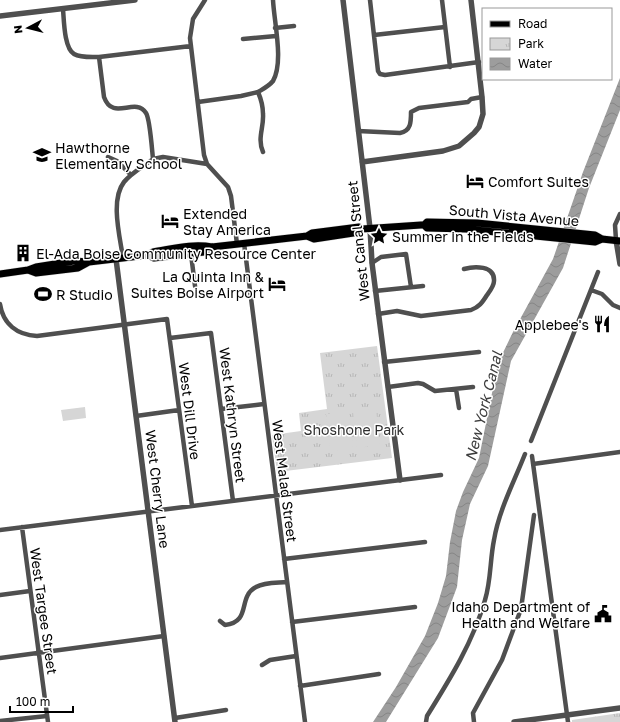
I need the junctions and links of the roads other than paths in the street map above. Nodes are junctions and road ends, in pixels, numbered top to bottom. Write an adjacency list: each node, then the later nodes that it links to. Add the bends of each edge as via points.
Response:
1 (136, 0): 8 (street)
2 (205, 0): 17 (street, via 193,19 190,31)
3 (274, 0): 13 (street)
4 (343, 0): 24 (street, West Canal Street)
5 (370, 0): 14 (street)
6 (442, 0): 12 (street)
7 (471, 0): 19 (street)
8 (112, 1): 9 (street)
9 (63, 9): 10 (street); 18 (street, via 67,44 71,51 78,56)
10 (0, 16)
11 (294, 26): 13 (street)
12 (445, 27): 14 (street); 20 (street)
13 (276, 28): 15 (street)
14 (374, 35): 20 (street, via 380,74)
15 (276, 36): 16 (street); 21 (street, via 279,60 277,71 272,82)
16 (243, 39)
17 (191, 46): 18 (street); 23 (street)
18 (99, 57): 27 (street, via 104,97 109,107 118,109 136,106 147,115)
19 (478, 62): 20 (street); 22 (street)
20 (450, 67)
21 (258, 92): 23 (street); 25 (street, via 263,114 260,141)
22 (482, 97): 24 (street, via 468,102 419,108 411,112 409,128 405,132); 28 (street, via 483,114 479,127 459,146 443,152)
23 (198, 102): 29 (street)
24 (358, 131): 28 (street, West Canal Street)
25 (263, 152)
26 (108, 157): 30 (street, via 117,161)
27 (153, 159): 29 (street, via 163,157); 30 (street, West Cherry Lane)
28 (362, 162): 32 (street, West Canal Street)
29 (207, 164): 34 (street, West Malad Street, via 228,187)
30 (131, 175): 38 (street, West Cherry Lane, via 121,187 117,201)
31 (620, 214): 33 (street, via 615,225)
32 (370, 228): 33 (main road, South Vista Avenue, via 424,225 427,228 558,234 594,242 602,239); 34 (main road, South Vista Avenue, via 314,239 307,236); 39 (street, West Canal Street)
33 (618, 241): 40 (street)
34 (240, 244): 35 (main road, South Vista Avenue); 59 (street, West Malad Street)
35 (212, 247): 36 (main road, South Vista Avenue, via 204,252); 37 (main road, South Vista Avenue, via 191,246)
36 (191, 254): 37 (main road, South Vista Avenue, via 154,258); 44 (street)
37 (148, 255): 38 (main road, South Vista Avenue)
38 (119, 258): 43 (main road, South Vista Avenue, via 88,262 78,268); 52 (street, West Cherry Lane)
39 (372, 263): 46 (street, via 381,257 406,254); 48 (street, West Canal Street)
40 (620, 264)
41 (464, 269): 51 (street, via 473,266 485,268 494,276 493,286 477,308 421,316 397,311)
42 (598, 272): 47 (street)
43 (0, 274)
44 (195, 286)
45 (423, 286): 46 (street)
46 (411, 287): 48 (street)
47 (591, 290): 50 (street, via 602,294); 64 (street)
48 (375, 291): 51 (street, West Canal Street)
49 (0, 304): 52 (street, via 6,321 14,330 29,336)
50 (620, 308)
51 (378, 314): 55 (street, West Canal Street)
52 (124, 325): 53 (street, West Dill Drive, via 167,319); 63 (street, West Cherry Lane)
53 (170, 338): 61 (street, West Kathryn Street, via 212,333); 62 (street, West Dill Drive)
54 (479, 352): 55 (street)
55 (384, 362): 56 (street, West Canal Street)
56 (388, 387): 58 (street, via 418,383 435,391); 70 (street, West Canal Street)
57 (473, 387): 58 (street)
58 (456, 389): 60 (street)
59 (264, 404): 61 (street); 71 (street, West Malad Street)
60 (459, 408)
61 (221, 409): 72 (street, West Kathryn Street)
62 (179, 410): 63 (street); 73 (street, West Dill Drive)
63 (136, 416): 74 (street, West Cherry Lane)
64 (531, 441)
65 (620, 452): 68 (street)
66 (525, 454): 101 (street, via 500,516 494,539 486,599 462,659 427,716)
67 (532, 456): 68 (street)
68 (533, 464): 95 (street)
69 (441, 475): 70 (street)
70 (400, 480): 71 (street)
71 (275, 496): 72 (street); 79 (street, West Malad Street)
72 (233, 501): 73 (street)
73 (192, 506): 74 (street)
74 (148, 511): 76 (street); 86 (street, West Cherry Lane)
75 (534, 515): 102 (street, via 521,609 502,660 473,713)
76 (22, 527): 77 (street); 81 (street, West Targee Street)
77 (0, 530)
78 (425, 542): 79 (street)
79 (284, 559): 80 (street, West Malad Street)
80 (287, 582): 84 (street, via 256,587 248,595 240,619 232,624); 85 (street, West Malad Street)
81 (30, 591): 82 (street); 87 (street, West Targee Street)
82 (0, 595)
83 (415, 607): 85 (street)
84 (220, 621)
85 (292, 622): 88 (street, West Malad Street)
86 (164, 636): 87 (street); 97 (street, West Cherry Lane)
87 (39, 654): 89 (street); 96 (street, West Targee Street)
88 (296, 656): 90 (street, via 270,660); 92 (street, West Malad Street)
89 (0, 658)
90 (262, 665)
91 (379, 674): 92 (street)
92 (300, 686): 100 (street, West Malad Street)
93 (620, 708): 95 (street)
94 (226, 710): 97 (street)
95 (567, 715): 103 (street); 104 (street)
96 (47, 716): 98 (street); 99 (street, West Targee Street)
97 (175, 720)
98 (0, 721)
99 (48, 722)
100 (305, 722)
101 (426, 722)
102 (474, 722)
103 (514, 722)
104 (568, 722)

